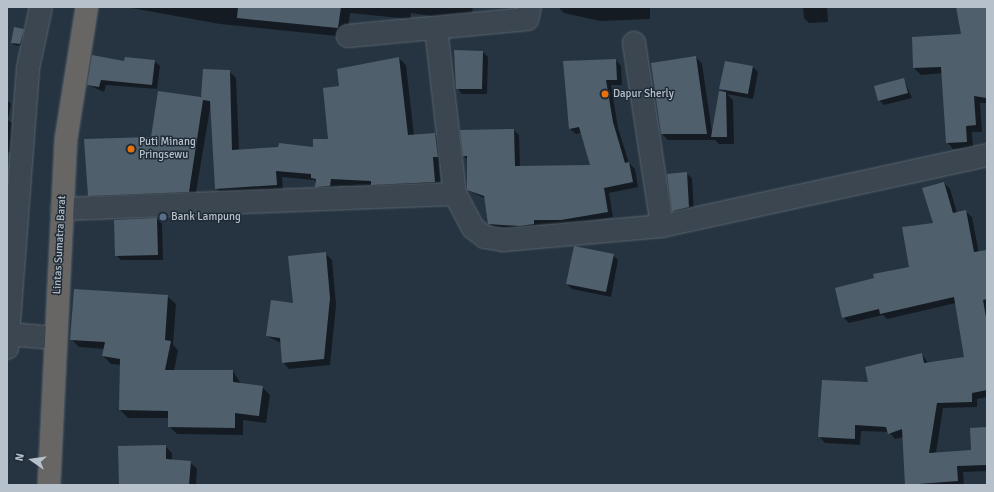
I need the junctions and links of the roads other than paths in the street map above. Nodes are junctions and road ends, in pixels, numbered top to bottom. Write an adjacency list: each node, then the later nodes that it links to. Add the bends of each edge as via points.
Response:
1 (41, 7): 12 (street, via 28,68)
2 (87, 7): 9 (highway, Lintas Sumatra Barat, via 66,139)
3 (530, 7): 4 (street, via 527,19)
4 (436, 28): 5 (street); 8 (street)
5 (348, 36)
6 (634, 43): 10 (street)
7 (987, 155): 10 (street)
8 (455, 194): 9 (street); 10 (street, via 473,228 485,237 503,240)
9 (62, 209): 11 (highway, Lintas Sumatra Barat)
10 (662, 226)
11 (55, 338): 12 (street); 13 (highway, Lintas Sumatra Barat)
12 (7, 339)
13 (49, 485)

